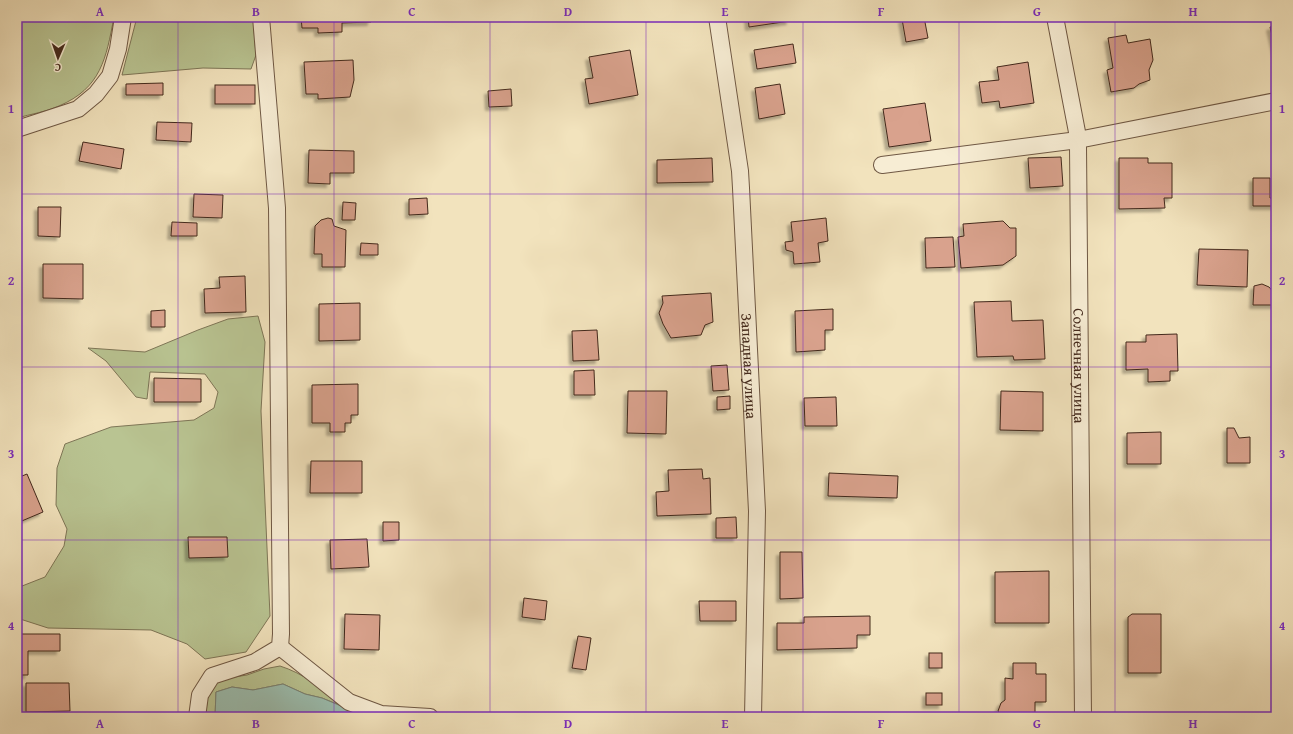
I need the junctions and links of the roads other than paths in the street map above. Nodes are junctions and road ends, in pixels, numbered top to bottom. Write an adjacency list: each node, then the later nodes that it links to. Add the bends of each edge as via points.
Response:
1 (123, 17): 6 (street, via 118,49 110,76 96,94 78,109)
2 (261, 17): 9 (street, via 278,208 282,583)
3 (717, 17): 12 (street, Западная улица, via 741,188 757,511)
4 (1055, 17): 7 (street, Солнечная улица)
5 (1276, 100): 7 (street)
6 (17, 128)
7 (1078, 140): 8 (street); 13 (street, Солнечная улица)
8 (882, 165)
9 (280, 647): 10 (street, via 255,662 212,676 200,695); 11 (street, via 349,702 381,714)
10 (197, 717)
11 (430, 717)
12 (753, 717)
13 (1084, 717)

